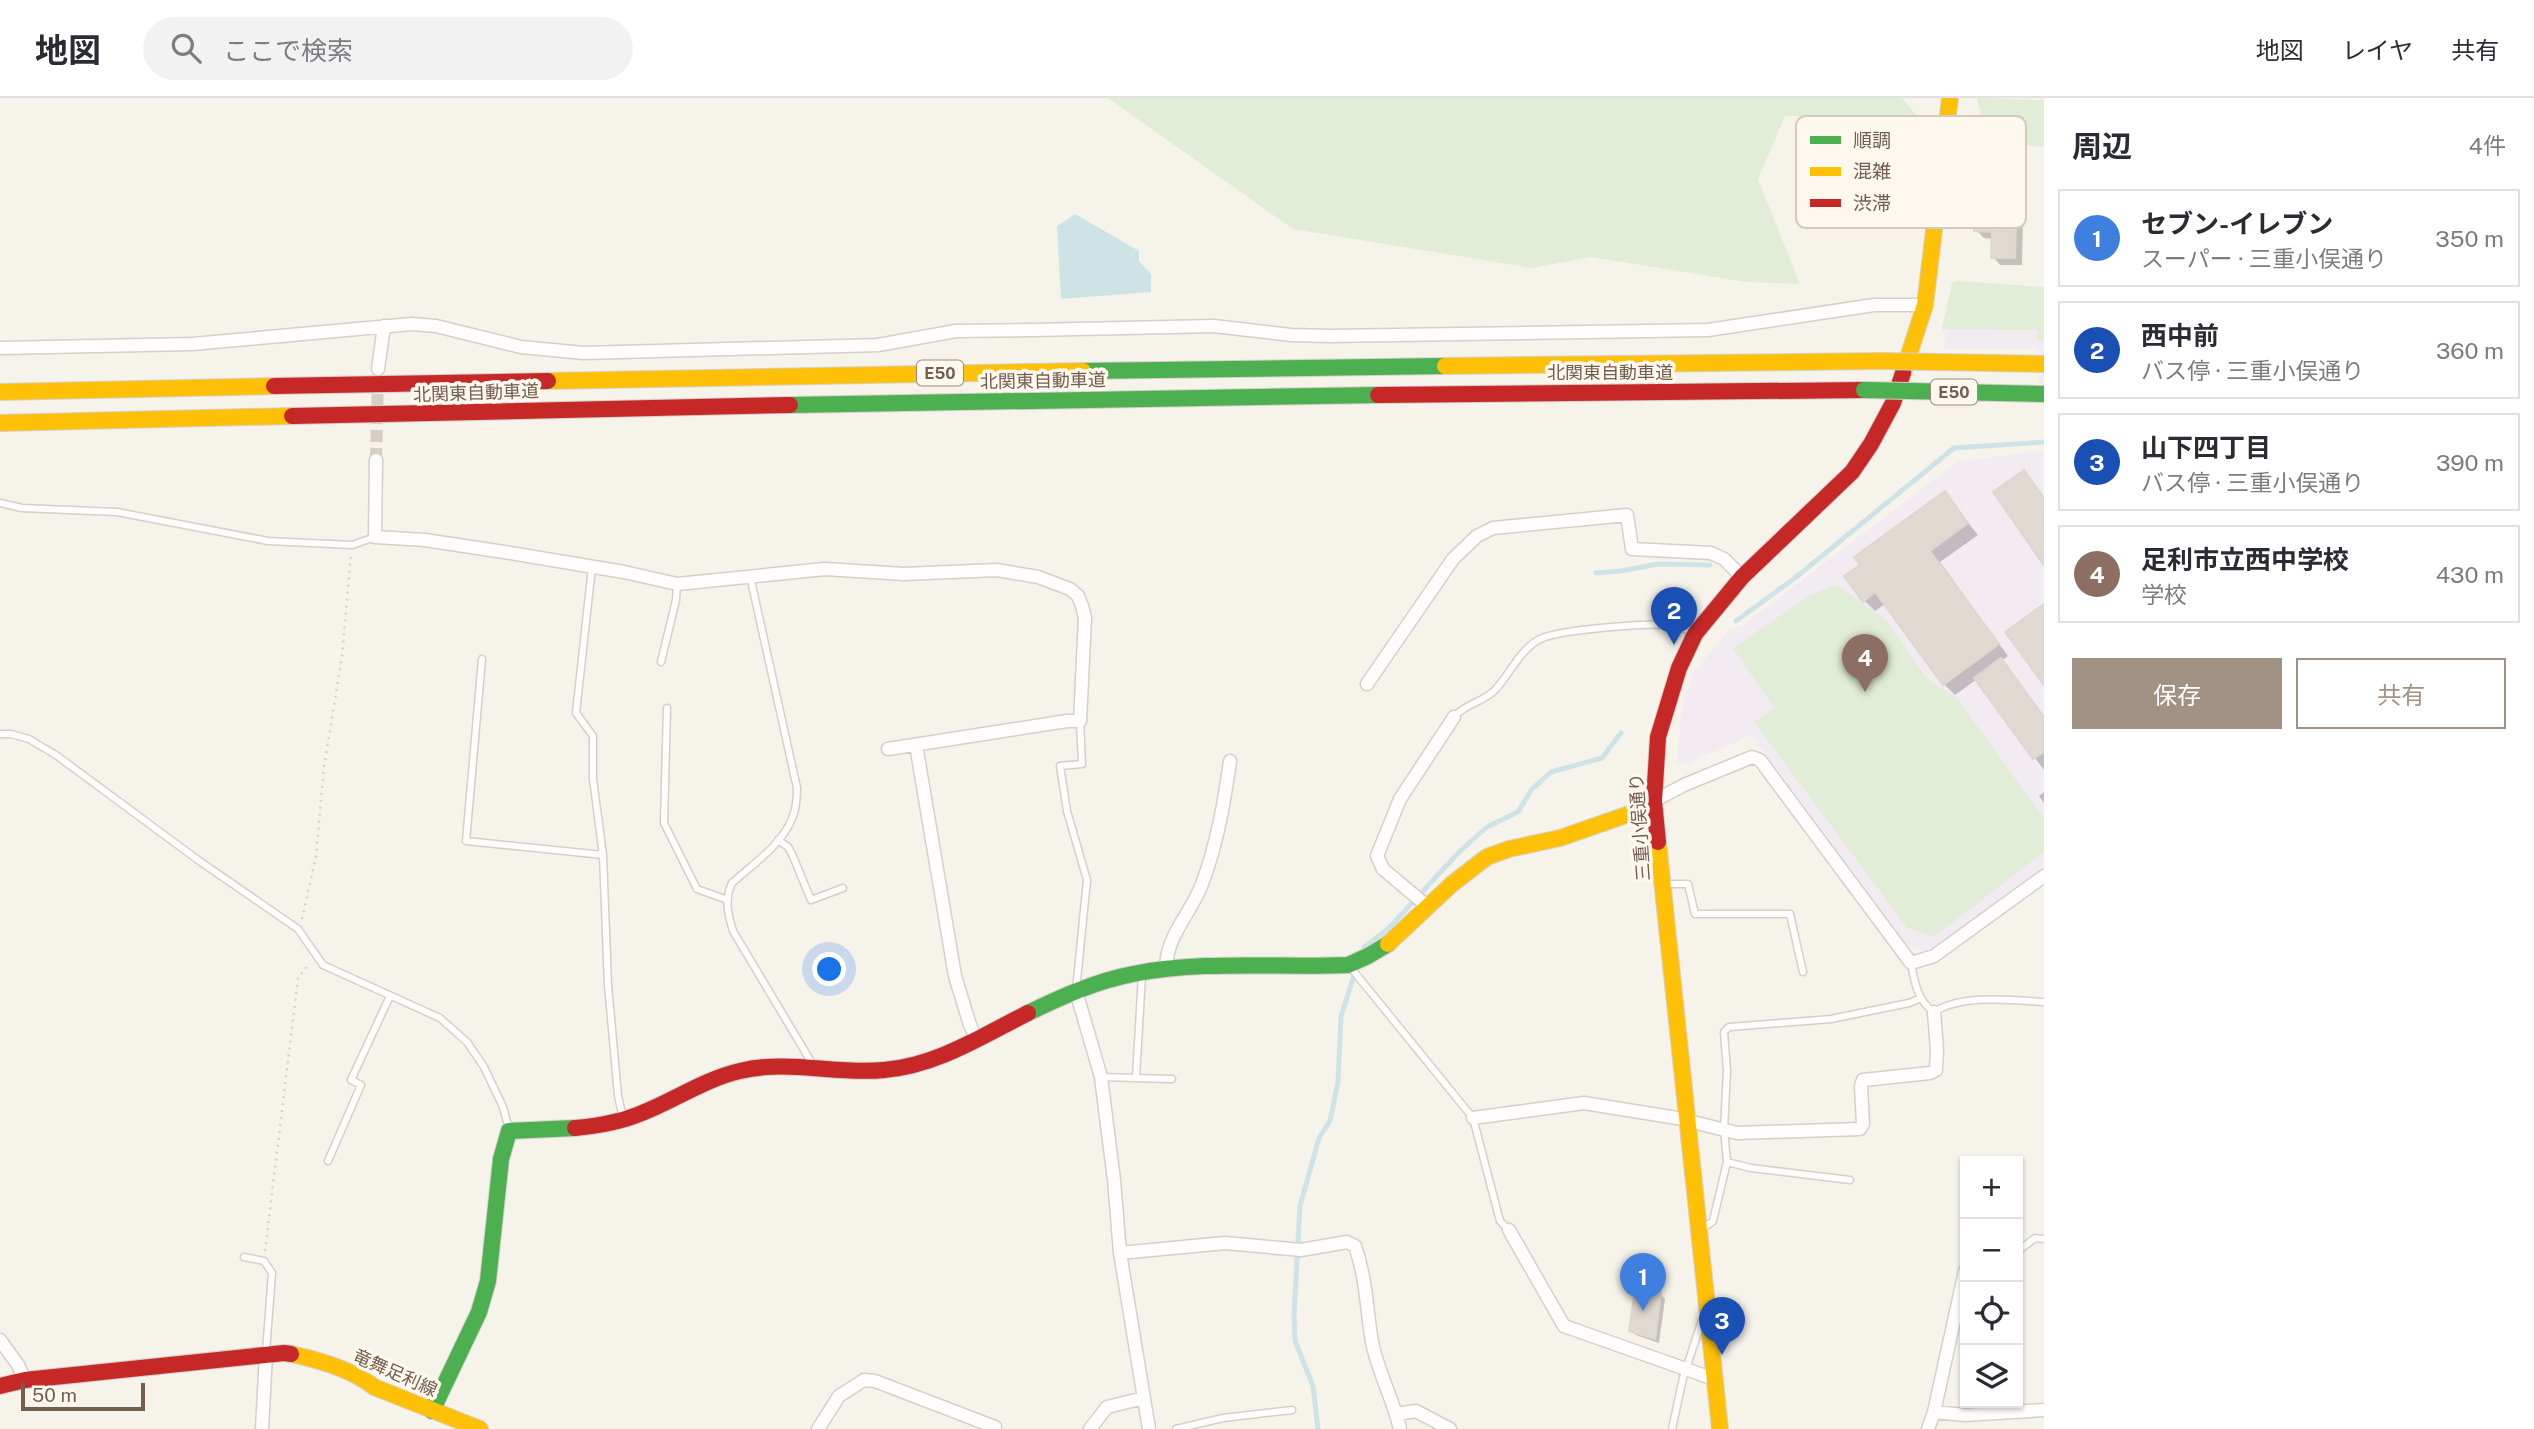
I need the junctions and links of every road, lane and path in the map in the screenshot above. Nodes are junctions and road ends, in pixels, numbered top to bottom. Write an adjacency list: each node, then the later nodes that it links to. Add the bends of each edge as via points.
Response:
1 (1950, 98): 2 (main road, 三重小俣通り)
2 (1948, 116)
3 (1934, 228): 4 (main road, 三重小俣通り)
4 (1925, 305): 5 (street, via 1874,305 1709,330 1330,336 1214,326 956,331 878,345 584,353 521,347 436,326); 18 (main road, 三重小俣通り, via 1893,403 1871,444 1827,499)
5 (384, 326): 6 (street, via 192,344); 8 (street)
6 (0, 348)
7 (2044, 364): 9 (main road, 北関東自動車道 / E50, bridge, via 1880,361 989,372)
8 (378, 369)
9 (0, 392)
10 (2044, 394): 11 (main road, 北関東自動車道 / E50, bridge, via 1864,390 988,401)
11 (0, 423)
12 (376, 460): 14 (street)
13 (0, 503): 15 (lane, via 117,512 268,541)
14 (375, 537): 15 (lane); 16 (street, via 425,540)
15 (352, 544): 39 (path, via 316,856)
16 (592, 567): 19 (street); 33 (lane, via 576,713 593,736 593,779)
17 (750, 576): 19 (street); 26 (street, via 825,569 904,573 997,570 1055,582 1078,596 1085,618); 32 (lane, via 797,788 791,823)
18 (1742, 577): 20 (main road, 三重小俣通り); 23 (street, via 1711,553 1632,549 1627,515 1493,528 1477,536 1454,559)
19 (677, 584): 22 (lane)
20 (1695, 634): 25 (lane, via 1674,625 1548,636 1536,641 1495,690 1463,706); 31 (main road, 三重小俣通り, via 1679,668 1658,737)
21 (482, 659): 33 (lane, via 466,841)
22 (661, 662)
23 (1367, 684)
24 (667, 708): 37 (lane, via 664,823 697,889)
25 (1454, 717): 38 (street, via 1404,791 1377,856 1383,869)
26 (1080, 721): 28 (street); 46 (lane, via 1082,764 1060,766 1067,811 1087,880)
27 (0, 734): 39 (lane, via 29,739 56,755)
28 (916, 745): 29 (street); 51 (street, via 953,964)
29 (888, 748)
30 (1230, 761): 43 (street, via 1210,863 1177,928)
31 (1654, 801): 35 (main road, 三重小俣通り); 38 (main road, via 1629,816 1489,856); 41 (street, via 1752,758 1760,760)
32 (778, 840): 36 (lane, via 792,854 811,900); 37 (lane, via 732,883)
33 (603, 855): 57 (lane, via 609,999)
34 (2044, 876): 41 (street, via 1934,956)
35 (1663, 884): 45 (lane, via 1688,884 1695,914 1790,914); 58 (main road, 三重小俣通り)
36 (844, 888)
37 (727, 900): 52 (lane, via 733,932)
38 (1427, 906): 42 (main road, via 1377,953)
39 (298, 929): 40 (lane)
40 (315, 957): 47 (lane, via 338,974); 70 (path, via 298,978)
41 (1911, 963): 48 (lane)
42 (1348, 965): 43 (main road); 56 (lane)
43 (1166, 969): 44 (main road)
44 (1142, 972): 46 (main road); 54 (lane)
45 (1803, 972)
46 (1076, 991): 51 (main road); 53 (street)
47 (390, 996): 60 (lane, via 440,1018 467,1042 495,1087); 61 (lane, via 351,1080 361,1085)
48 (1921, 998): 50 (lane); 59 (lane, via 1831,1019 1729,1027 1724,1032)
49 (2044, 1002): 50 (lane, via 1990,999 1944,1006)
50 (1934, 1012): 59 (street, via 1936,1070 1863,1080 1860,1129 1737,1133)
51 (977, 1040): 52 (main road, via 917,1064 885,1071)
52 (812, 1069): 57 (main road, via 742,1070)
53 (1101, 1077): 54 (lane); 68 (street)
54 (1136, 1078): 55 (lane)
55 (1172, 1079)
56 (1473, 1118): 58 (street, via 1584,1103); 64 (lane, via 1500,1221)
57 (624, 1120): 60 (main road)
58 (1689, 1122): 59 (street); 65 (main road, 三重小俣通り)
59 (1724, 1129): 62 (lane)
60 (509, 1131): 82 (main road, via 500,1159 488,1281 479,1312)
61 (328, 1161)
62 (1727, 1162): 63 (lane); 65 (lane, via 1713,1221)
63 (1850, 1180)
64 (1509, 1230): 75 (street, via 1564,1326)
65 (1699, 1231): 72 (main road, 三重小俣通り)
66 (2044, 1239): 67 (lane, via 2035,1238)
67 (2023, 1247)
68 (1120, 1253): 79 (street); 84 (street, via 1225,1243 1301,1251 1347,1242 1355,1246 1364,1273 1378,1365)
69 (244, 1257): 70 (lane)
70 (264, 1261): 74 (lane, via 272,1273)
71 (1963, 1282): 83 (street)
72 (1706, 1308): 75 (lane); 76 (main road, 三重小俣通り)
73 (0, 1340): 77 (street)
74 (266, 1354): 77 (main road, 竜舞足利線); 82 (main road, 竜舞足利線, via 294,1354 362,1377 374,1387); 86 (street)
75 (1686, 1370): 76 (street); 94 (lane)
76 (1714, 1378): 95 (main road, 三重小俣通り)
77 (24, 1380): 78 (main road, 竜舞足利線)
78 (0, 1386)
79 (1144, 1398): 89 (street, via 1107,1407); 90 (street)
80 (1292, 1410): 91 (lane)
81 (2044, 1410): 83 (street, via 1965,1415)
82 (432, 1411): 87 (main road, 竜舞足利線)
83 (1934, 1412): 96 (street)
84 (1396, 1414): 92 (street); 93 (street, via 1416,1411)
85 (995, 1427): 88 (street, via 864,1380 839,1396)
86 (262, 1429)
87 (480, 1429)
88 (818, 1429)
89 (1090, 1429)
90 (1149, 1429)
91 (1176, 1429)
92 (1400, 1429)
93 (1450, 1429)
94 (1672, 1429)
95 (1720, 1429)
96 (1927, 1429)

